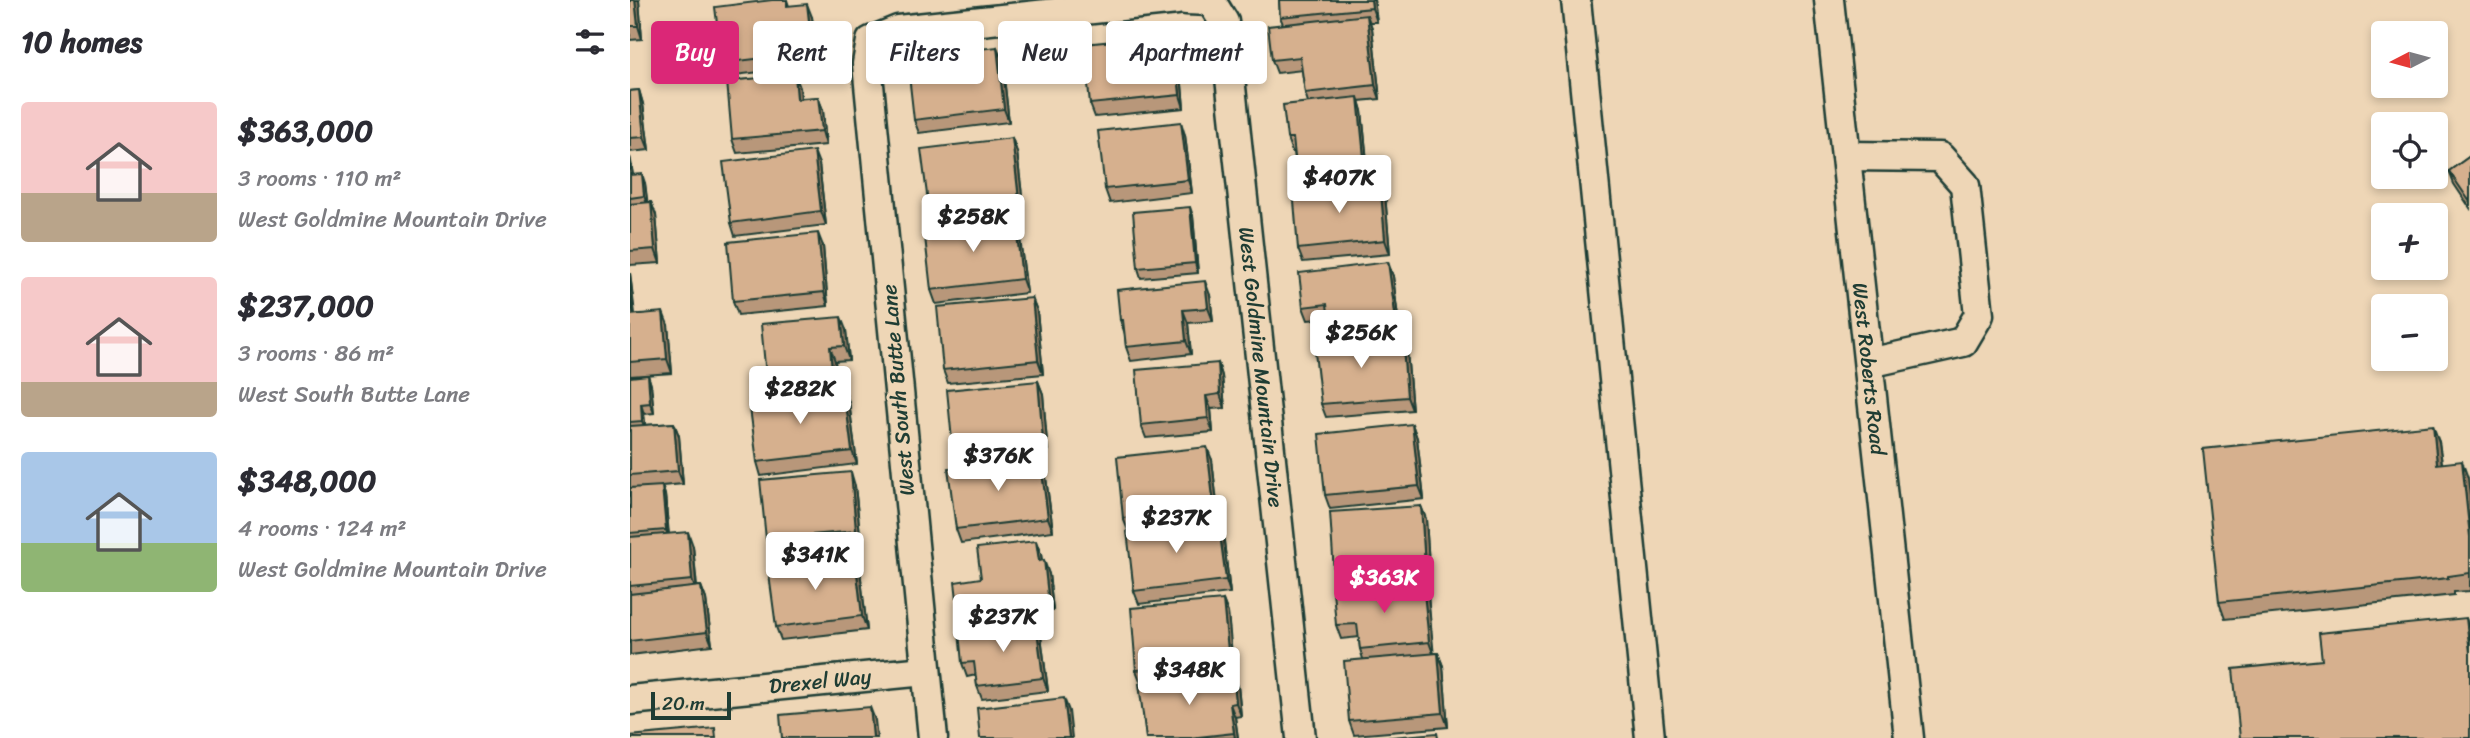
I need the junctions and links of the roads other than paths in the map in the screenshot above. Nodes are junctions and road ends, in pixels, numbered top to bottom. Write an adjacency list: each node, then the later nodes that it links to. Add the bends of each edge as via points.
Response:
1 (1177, 0): 5 (street)
2 (1576, 0): 12 (street)
3 (1829, 0): 6 (street, West Roberts Road)
4 (1199, 1): 11 (street, West Goldmine Mountain Drive, via 1224,22)
5 (1039, 8): 8 (street, West South Butte Lane, via 898,30 871,41 867,64)
6 (1846, 156): 7 (street, West Roberts Road); 7 (street, via 1940,157 1965,185 1979,315 1963,342)
7 (1869, 363): 13 (street, West Roberts Road)
8 (925, 671): 9 (street, Drexel Way); 10 (street, West South Butte Lane)
9 (630, 700)
10 (933, 738)
11 (1301, 738)
12 (1650, 738)
13 (1909, 738)

